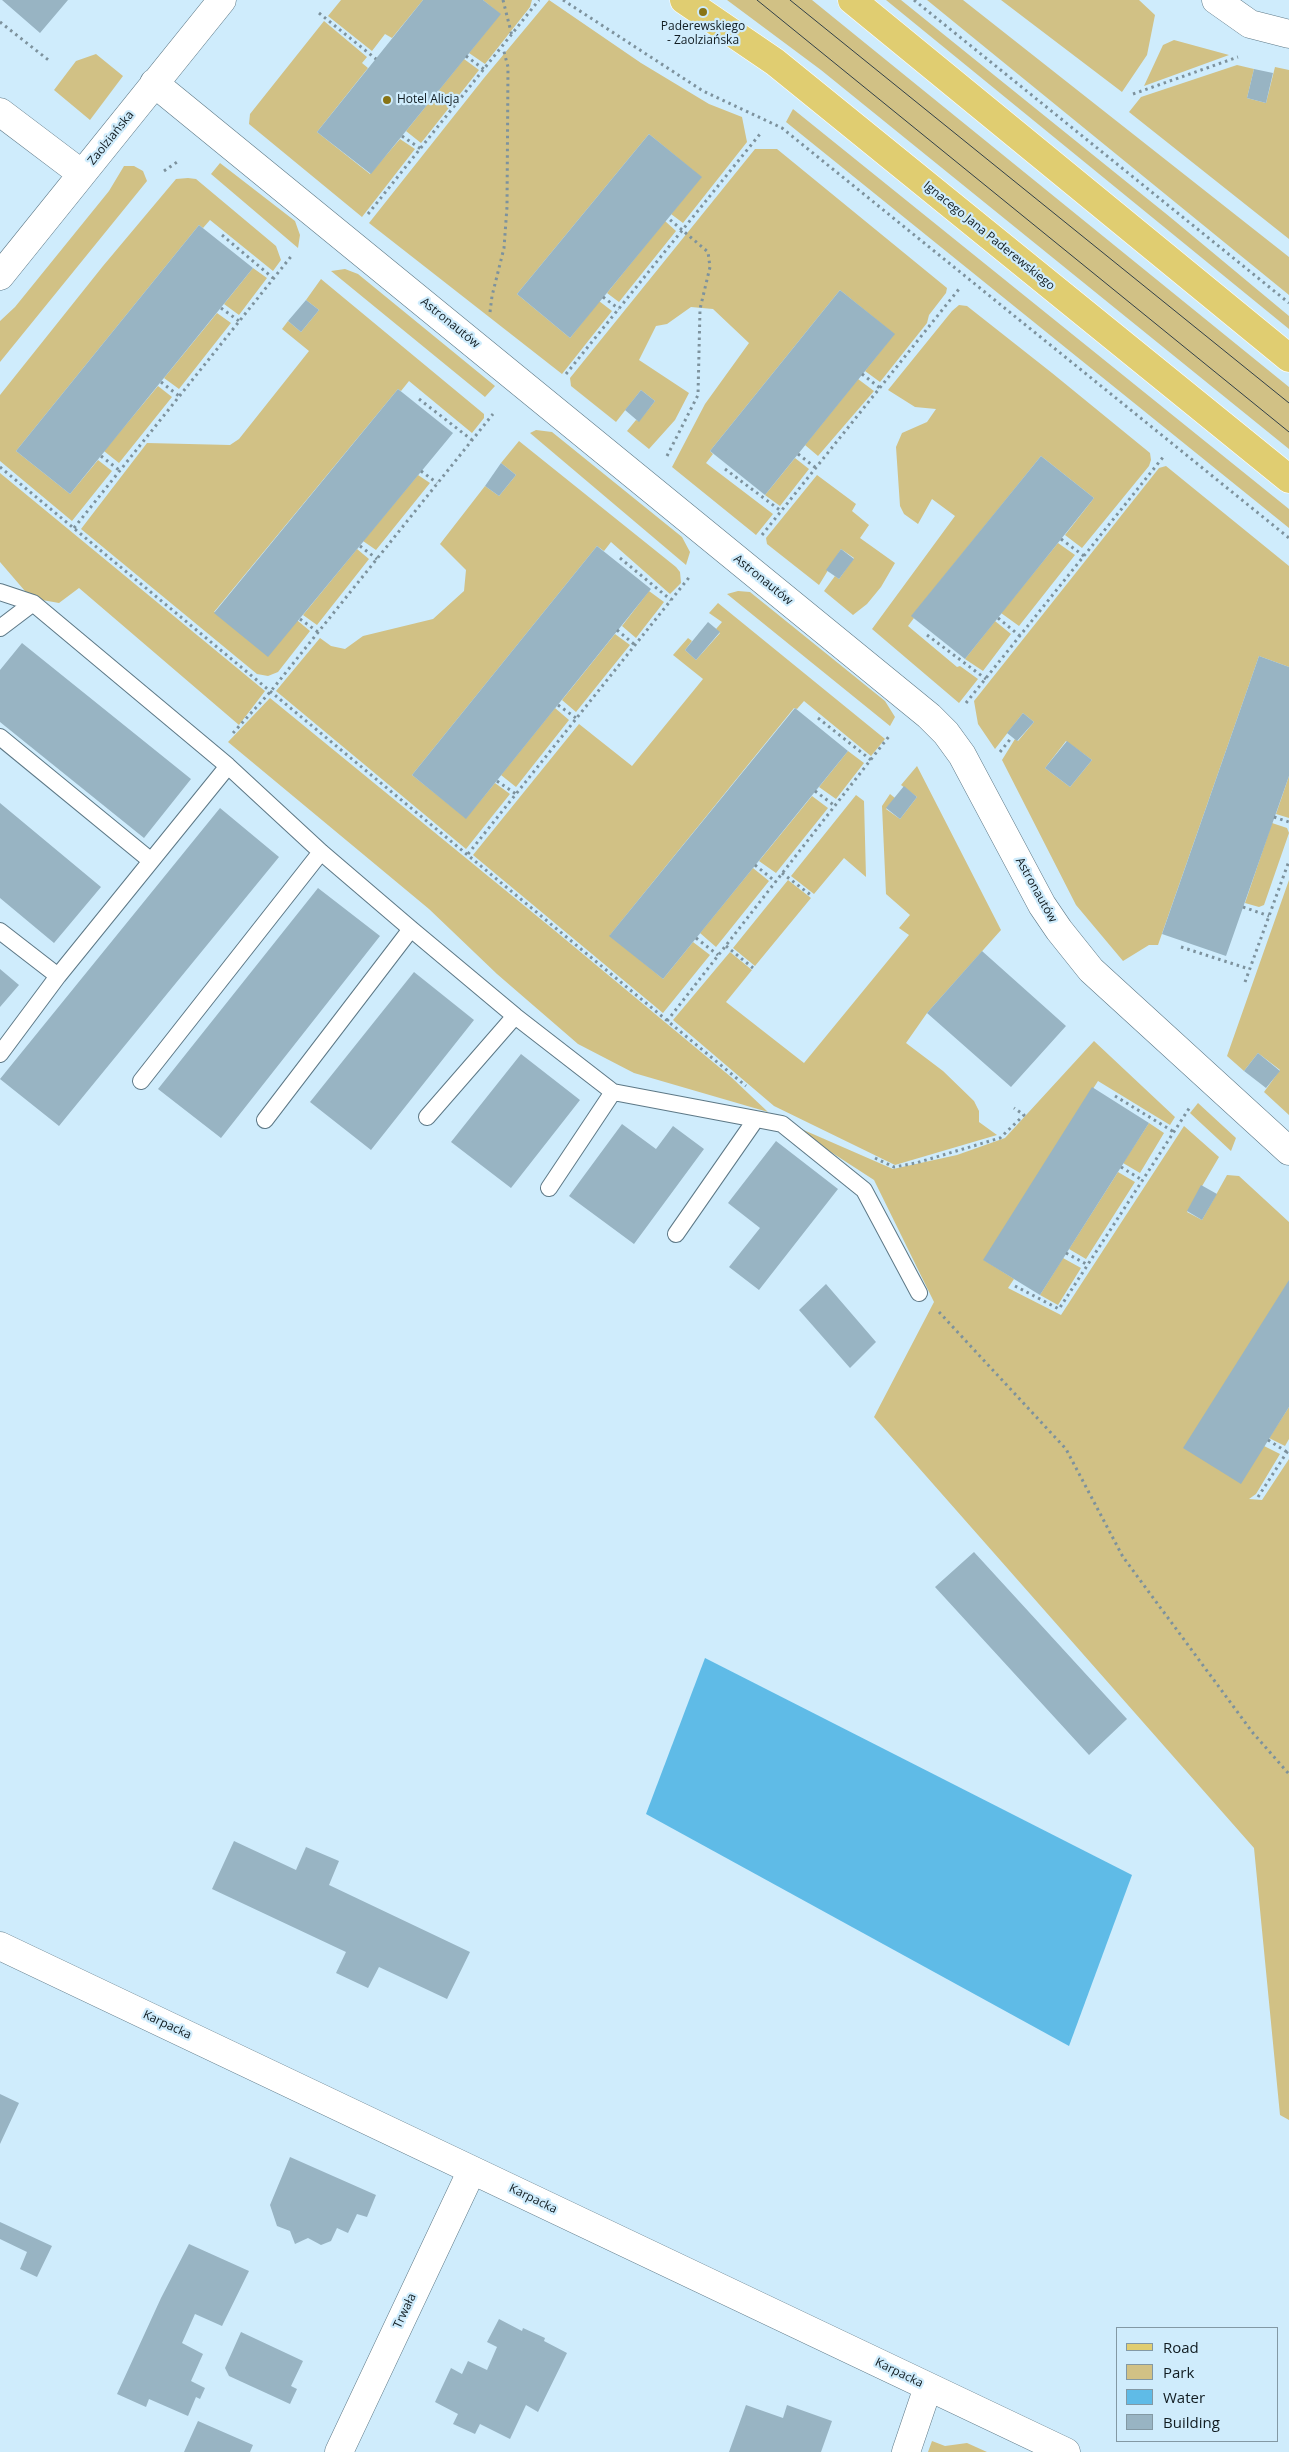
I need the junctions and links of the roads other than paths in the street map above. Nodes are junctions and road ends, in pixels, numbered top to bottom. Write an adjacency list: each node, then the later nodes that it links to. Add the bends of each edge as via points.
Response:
1 (222, 0): 6 (street, Zaolziańska)
2 (684, 0): 11 (main road, Ignacego Jana Paderewskiego, via 775,62)
3 (852, 0): 10 (main road)
4 (1216, 0): 5 (street, via 1250,24)
5 (1289, 34)
6 (154, 83): 8 (street, Zaolziańska); 29 (street, Astronautów, via 929,716 962,755 1042,905 1091,970)
7 (0, 112): 8 (street)
8 (82, 174): 9 (street, Zaolziańska)
9 (0, 276)
10 (1289, 358)
11 (1289, 479)
12 (0, 592): 13 (lane)
13 (33, 603): 14 (lane); 16 (lane)
14 (0, 628)
15 (0, 737): 18 (lane)
16 (228, 766): 17 (lane); 18 (lane)
17 (321, 852): 19 (lane); 24 (lane)
18 (150, 860): 21 (lane)
19 (410, 929): 22 (lane); 28 (lane)
20 (0, 931): 21 (lane)
21 (58, 976): 23 (lane)
22 (515, 1016): 25 (lane); 26 (lane)
23 (0, 1054)
24 (141, 1081)
25 (613, 1092): 27 (lane); 30 (lane)
26 (427, 1117)
27 (756, 1119): 31 (lane); 32 (lane, via 782,1124 864,1190)
28 (266, 1120)
29 (1289, 1150)
30 (549, 1188)
31 (676, 1234)
32 (919, 1293)
33 (0, 1946): 34 (street, Karpacka)
34 (472, 2170): 35 (street, Karpacka); 36 (street, Trwała)
35 (928, 2387): 37 (street); 38 (street, Karpacka)
36 (339, 2452)
37 (906, 2452)
38 (1066, 2452)

